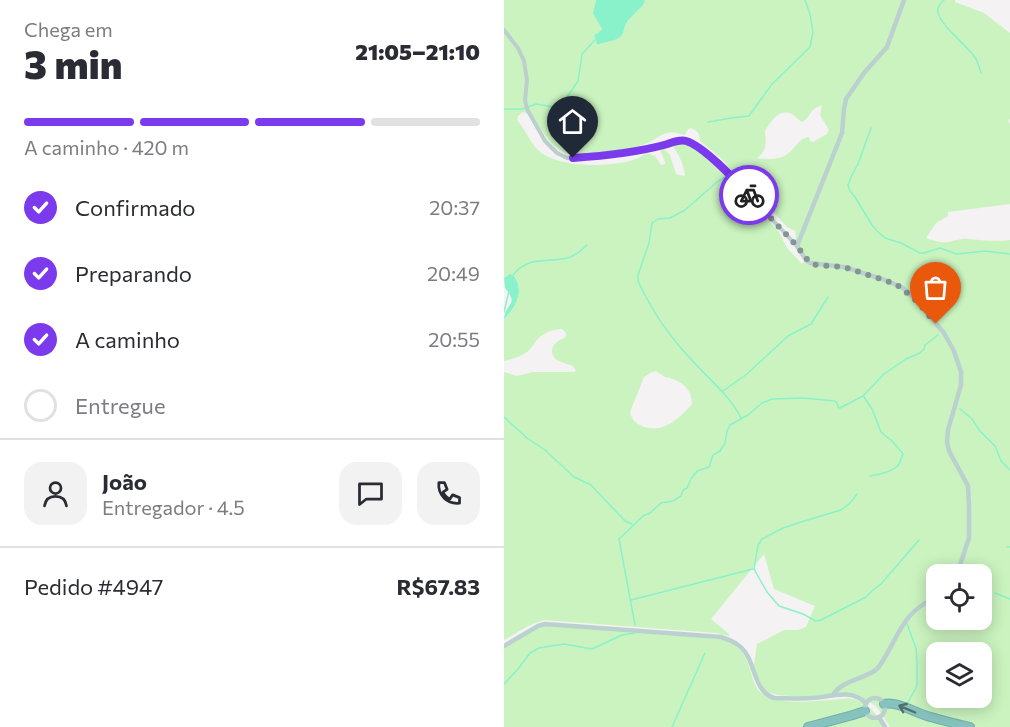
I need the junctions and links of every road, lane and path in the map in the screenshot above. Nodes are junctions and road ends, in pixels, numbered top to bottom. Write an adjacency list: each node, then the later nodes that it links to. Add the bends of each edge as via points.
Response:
1 (905, 1): 3 (street, via 887,47 846,99 842,133)
2 (504, 30): 3 (street, via 524,61 527,109 545,141 557,153 567,158 597,157 688,141 731,176)
3 (797, 246): 4 (street, via 810,263 844,267 903,288 949,341 962,377 947,442 969,492 969,538)
4 (960, 564)
5 (926, 603): 7 (street, via 904,622 878,668 836,689)
6 (504, 646): 7 (street, via 545,624 721,637 746,652 758,683 770,697)
7 (833, 695): 9 (street, via 860,697)
8 (884, 704): 9 (street, via 880,699 870,698); 10 (street); 13 (highway, one-way to 8, via 896,704)
9 (865, 707): 10 (street, via 871,717); 11 (highway, via 838,720)
10 (879, 717): 12 (street)
11 (808, 727)
12 (885, 727)
13 (970, 727)

